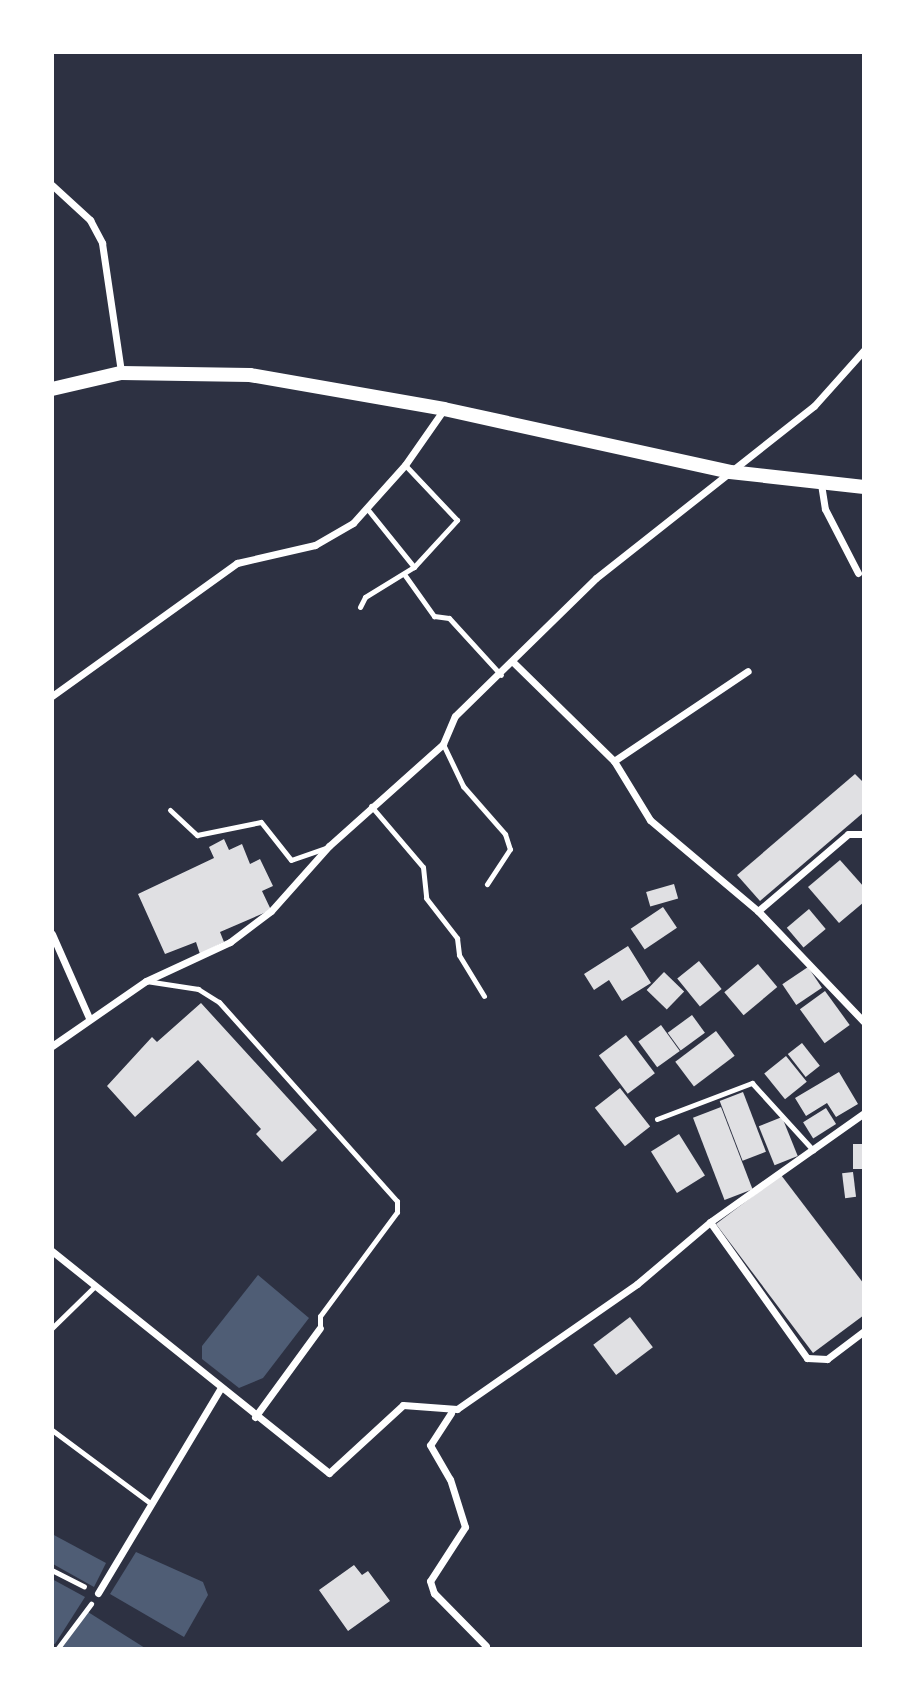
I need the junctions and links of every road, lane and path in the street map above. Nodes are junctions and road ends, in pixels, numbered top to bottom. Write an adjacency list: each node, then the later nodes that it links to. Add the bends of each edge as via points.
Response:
1 (52, 185): 3 (street, via 90,220 102,243)
2 (863, 350): 7 (street, via 814,406)
3 (121, 373): 4 (main road); 5 (main road, via 250,375)
4 (52, 389)
5 (444, 409): 6 (street); 7 (main road)
6 (405, 466): 10 (street); 11 (lane, via 457,520)
7 (730, 472): 8 (main road); 15 (street, via 596,578)
8 (821, 484): 9 (main road); 12 (street, via 825,509)
9 (863, 487)
10 (369, 511): 11 (lane); 18 (street, via 315,545 237,563)
11 (414, 567): 13 (lane)
12 (858, 573)
13 (404, 574): 14 (lane, via 365,597); 17 (lane, via 434,616 449,618)
14 (360, 607)
15 (513, 663): 17 (street); 20 (street)
16 (748, 671): 20 (street)
17 (501, 675): 19 (street, via 455,716)
18 (52, 696)
19 (443, 744): 21 (street); 25 (lane, via 463,786 508,841 504,863)
20 (614, 761): 26 (street, via 649,820)
21 (371, 807): 24 (street); 29 (lane, via 424,867 426,898 457,938 459,955)
22 (170, 810): 24 (lane, via 197,835 261,822 291,860)
23 (863, 834): 26 (street, via 848,834)
24 (328, 846): 28 (street, via 271,911 229,942)
25 (487, 884)
26 (758, 911): 31 (street)
27 (52, 934): 30 (street)
28 (146, 981): 30 (street); 40 (lane, via 198,989 219,1002 397,1201 397,1212 320,1316)
29 (484, 996)
30 (89, 1018): 32 (street)
31 (863, 1022)
32 (52, 1046)
33 (863, 1113): 35 (street)
34 (657, 1119): 35 (lane, via 752,1083)
35 (813, 1150): 36 (street)
36 (710, 1222): 41 (street, via 807,1358 827,1359); 43 (street, via 637,1284)
37 (52, 1251): 38 (street)
38 (94, 1287): 39 (lane); 42 (street)
39 (52, 1328)
40 (320, 1328): 44 (street)
41 (863, 1331)
42 (220, 1390): 44 (street); 46 (street)
43 (451, 1413): 44 (street, via 403,1405 329,1473); 49 (street, via 430,1445 450,1479 465,1527 430,1581 434,1593)
44 (255, 1417)
45 (52, 1430): 46 (lane)
46 (149, 1502): 48 (street)
47 (52, 1570): 48 (path)
48 (98, 1593): 50 (path)
49 (486, 1646)
50 (58, 1648)

